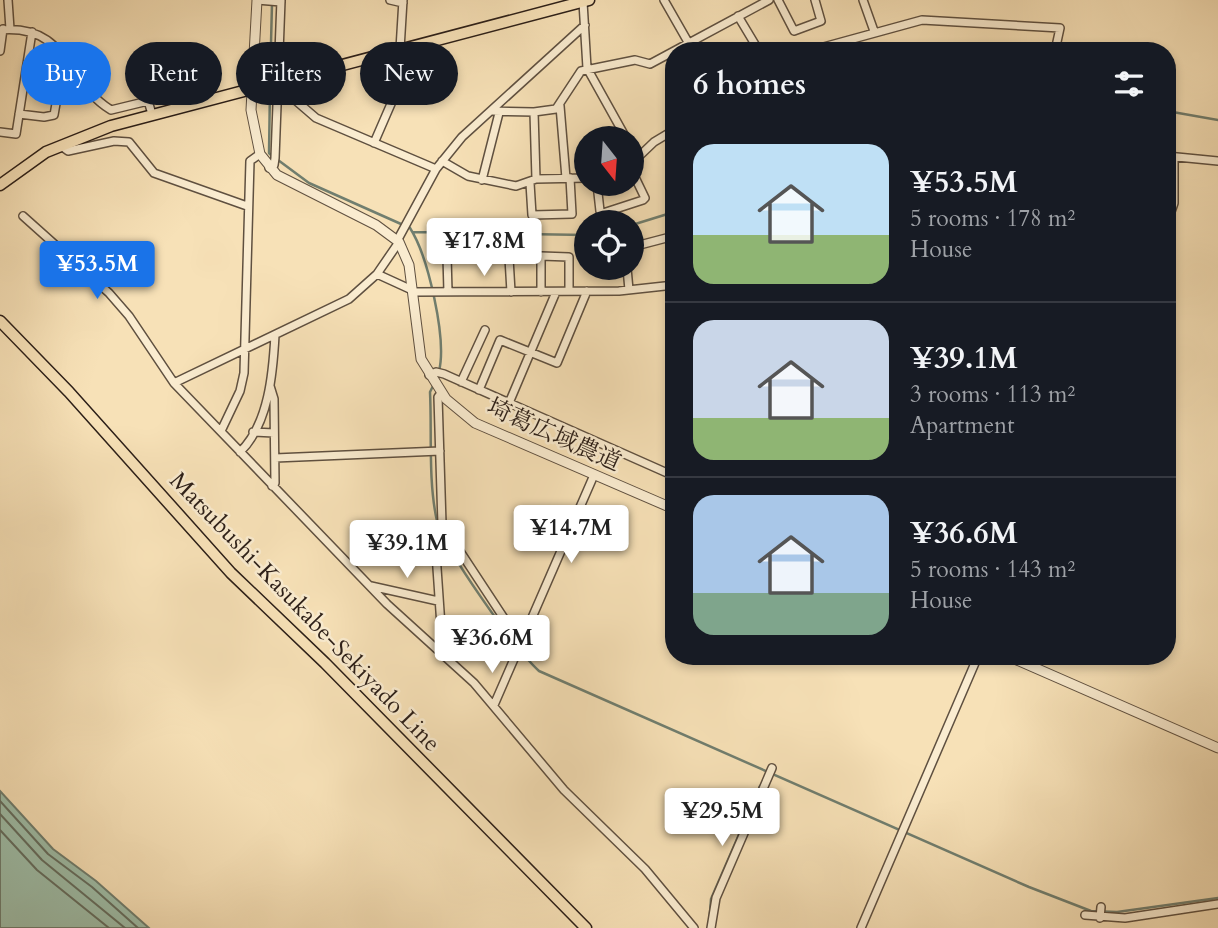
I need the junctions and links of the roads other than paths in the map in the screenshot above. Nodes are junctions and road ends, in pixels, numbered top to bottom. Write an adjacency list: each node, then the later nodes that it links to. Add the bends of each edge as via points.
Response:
1 (8, 0): 15 (street)
2 (257, 0): 9 (street); 19 (street)
3 (390, 0): 12 (street)
4 (664, 0): 23 (street)
5 (769, 0): 13 (street)
6 (778, 0): 7 (street, via 794,31 821,21)
7 (815, 0)
8 (863, 0): 16 (street)
9 (265, 1): 10 (street)
10 (279, 1): 20 (street)
11 (586, 1): 14 (street); 22 (main road)
12 (403, 2): 21 (street)
13 (738, 16): 23 (street); 24 (street)
14 (585, 25): 29 (street); 38 (street)
15 (4, 29): 17 (street); 27 (street)
16 (874, 31): 25 (street); 26 (street, via 922,20 1060,28)
17 (32, 32): 18 (street); 40 (street)
18 (50, 42)
19 (254, 42)
20 (279, 42)
21 (400, 42)
22 (427, 42)
23 (688, 42)
24 (754, 42)
25 (838, 42)
26 (1057, 42)
27 (0, 51)
28 (665, 55): 29 (street, via 650,64 635,60)
29 (587, 68): 37 (street); 42 (street)
30 (236, 92): 41 (main road)
31 (56, 105): 40 (street, via 54,115)
32 (103, 105): 41 (street, via 111,110 148,101)
33 (252, 105): 48 (street)
34 (278, 105): 52 (street, via 274,165)
35 (303, 105): 45 (street, via 316,117)
36 (390, 105): 45 (street)
37 (560, 106): 39 (street); 54 (street)
38 (496, 112): 39 (street); 50 (street, via 462,137); 56 (street)
39 (534, 112): 57 (street)
40 (19, 114): 43 (street, via 16,134)
41 (152, 114): 46 (main road)
42 (619, 126)
43 (0, 132)
44 (665, 135): 47 (street)
45 (374, 143): 53 (street)
46 (60, 145): 58 (main road); 61 (street, via 68,151 129,142 154,173)
47 (644, 152)
48 (260, 154): 52 (street); 61 (street, via 250,161)
49 (1176, 158): 51 (street)
50 (443, 161): 53 (street); 56 (street)
51 (1218, 162)
52 (268, 168): 64 (street, via 376,225)
53 (436, 169): 64 (street)
54 (568, 178): 55 (street); 57 (street); 57 (street, via 572,214 532,215)
55 (574, 178)
56 (482, 180): 57 (street, via 516,186)
57 (533, 181)
58 (0, 185)
59 (598, 196): 60 (street, via 603,213 643,201)
60 (644, 196)
61 (247, 206): 80 (street)
62 (23, 216): 84 (street, via 109,292)
63 (665, 238): 65 (street)
64 (398, 242): 66 (street); 70 (street, 埼葛広域農道, via 407,256)
65 (644, 244)
66 (377, 274): 70 (street); 79 (street, via 349,299)
67 (628, 280): 69 (street)
68 (665, 286): 69 (street)
69 (629, 290): 72 (street)
70 (412, 291): 73 (street); 82 (street, 埼葛広域農道, via 421,359)
71 (569, 291): 72 (street); 75 (street, via 569,257 541,256); 76 (street)
72 (587, 291): 81 (street, via 557,363)
73 (448, 292): 74 (street); 74 (street, via 447,256 509,258)
74 (511, 292): 75 (street)
75 (541, 292): 76 (street)
76 (556, 292): 81 (street)
77 (0, 321): 113 (main road, Matsubushi-Kasukabe-Sekiyado Line, via 231,573 326,663)
78 (485, 330): 83 (street)
79 (275, 335): 80 (street); 85 (street)
80 (245, 349): 84 (street); 89 (street, via 240,391)
81 (530, 352): 86 (street, via 500,340); 88 (street)
82 (436, 374): 83 (street); 87 (street, 埼葛広域農道)
83 (461, 382): 86 (street)
84 (174, 383): 89 (street)
85 (270, 385): 90 (street); 91 (street)
86 (479, 390): 88 (street)
87 (441, 393): 92 (street); 96 (street, 埼葛広域農道, via 475,423)
88 (509, 403): 95 (street)
89 (221, 430): 93 (street)
90 (253, 432): 91 (street); 93 (street)
91 (274, 433): 94 (street)
92 (440, 450): 94 (street); 99 (street)
93 (240, 452): 97 (street)
94 (275, 458): 97 (street)
95 (665, 473)
96 (594, 475): 98 (street, 埼葛広域農道); 102 (street)
97 (272, 485): 100 (street)
98 (665, 505)
99 (446, 532): 101 (street, via 435,539); 102 (street)
100 (370, 586): 101 (street); 103 (street)
101 (439, 601): 103 (street)
102 (521, 645): 106 (street)
103 (443, 655): 106 (street)
104 (974, 665): 116 (street)
105 (1028, 665): 107 (street)
106 (494, 705): 114 (street, via 564,790 645,869)
107 (1218, 748)
108 (771, 772): 115 (street, via 716,898)
109 (1218, 904): 112 (street)
110 (1101, 907): 112 (street)
111 (1085, 915): 112 (street)
112 (1100, 918)
113 (586, 928)
114 (694, 928)
115 (711, 928)
116 (861, 928)

